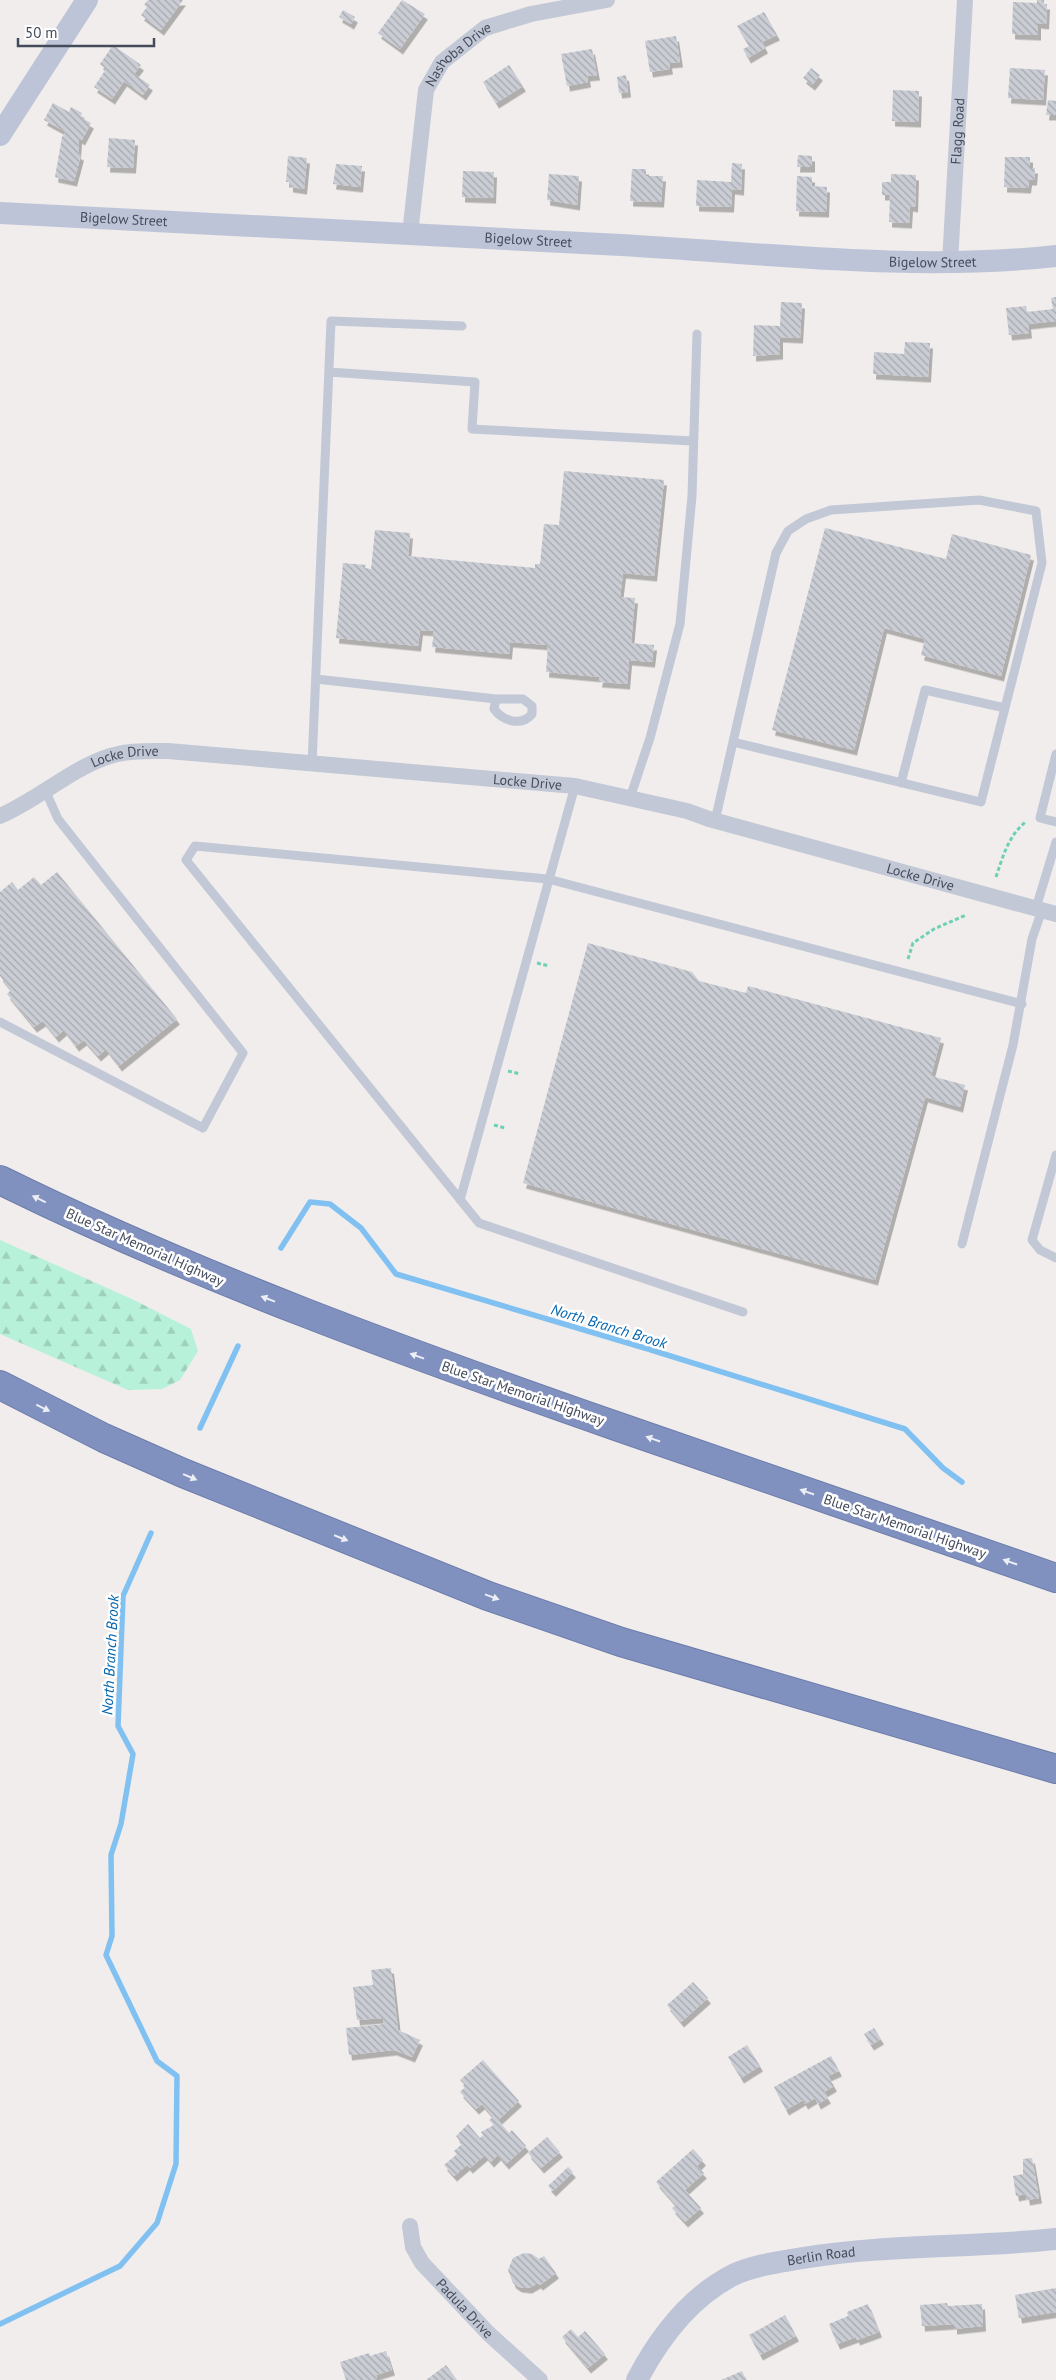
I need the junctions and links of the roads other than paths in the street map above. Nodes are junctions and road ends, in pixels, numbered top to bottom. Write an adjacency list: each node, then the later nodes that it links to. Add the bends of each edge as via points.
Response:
1 (87, 0): 5 (street)
2 (607, 0): 4 (street, Nashoba Drive)
3 (965, 0): 9 (street, Flagg Road)
4 (570, 3): 7 (street, Nashoba Drive, via 485,28 442,62 426,90)
5 (0, 135)
6 (0, 213): 7 (street, Bigelow Street)
7 (410, 234): 9 (street, Bigelow Street, via 896,263)
8 (1056, 256): 9 (street, Bigelow Street)
9 (950, 262)
10 (462, 326): 12 (lane, via 331,322)
11 (696, 334): 13 (lane)
12 (329, 372): 13 (lane, via 475,382 472,429); 14 (lane)
13 (692, 441): 23 (lane, via 692,496 680,624 650,738)
14 (316, 678): 15 (lane); 19 (lane)
15 (496, 699)
16 (1005, 708): 17 (lane, via 1042,563 1036,511 979,500 831,510 806,518 788,531 776,553); 20 (lane, via 980,802); 20 (lane, via 925,690)
17 (733, 742): 20 (lane); 25 (lane)
18 (1056, 754): 26 (lane, via 1040,818)
19 (312, 764): 21 (street, Locke Drive); 22 (street, Locke Drive, via 168,751 118,754 96,762)
20 (902, 783)
21 (575, 786): 23 (street, Locke Drive); 28 (lane)
22 (46, 792): 24 (street, Locke Drive); 31 (lane, via 58,819 243,1053 203,1128)
23 (630, 798): 25 (street, Locke Drive, via 688,811)
24 (0, 816)
25 (715, 821): 29 (street, Locke Drive)
26 (1056, 822)
27 (1056, 842): 29 (lane)
28 (548, 879): 30 (lane); 34 (lane); 34 (lane, via 195,846 186,860)
29 (1045, 911): 30 (lane, via 1032,939)
30 (1022, 1004): 35 (lane)
31 (0, 1022)
32 (1056, 1155): 36 (lane, via 1032,1240 1040,1250)
33 (0, 1180): 39 (highway, Blue Star Memorial Highway, one-way to 33, via 459,1371 314,1317 168,1258)
34 (460, 1200): 37 (lane, via 479,1223)
35 (962, 1244)
36 (1056, 1258)
37 (742, 1312)
38 (0, 1385): 40 (highway, one-way to 40, via 104,1438 183,1473 488,1596 658,1653)
39 (1056, 1578)
40 (1056, 1769)
41 (410, 2226): 43 (street, Padula Drive, via 413,2247 422,2263 489,2334)
42 (1056, 2239): 44 (street, Berlin Road, via 872,2249 748,2270 716,2285 684,2312 668,2330)
43 (540, 2380)
44 (638, 2380)

